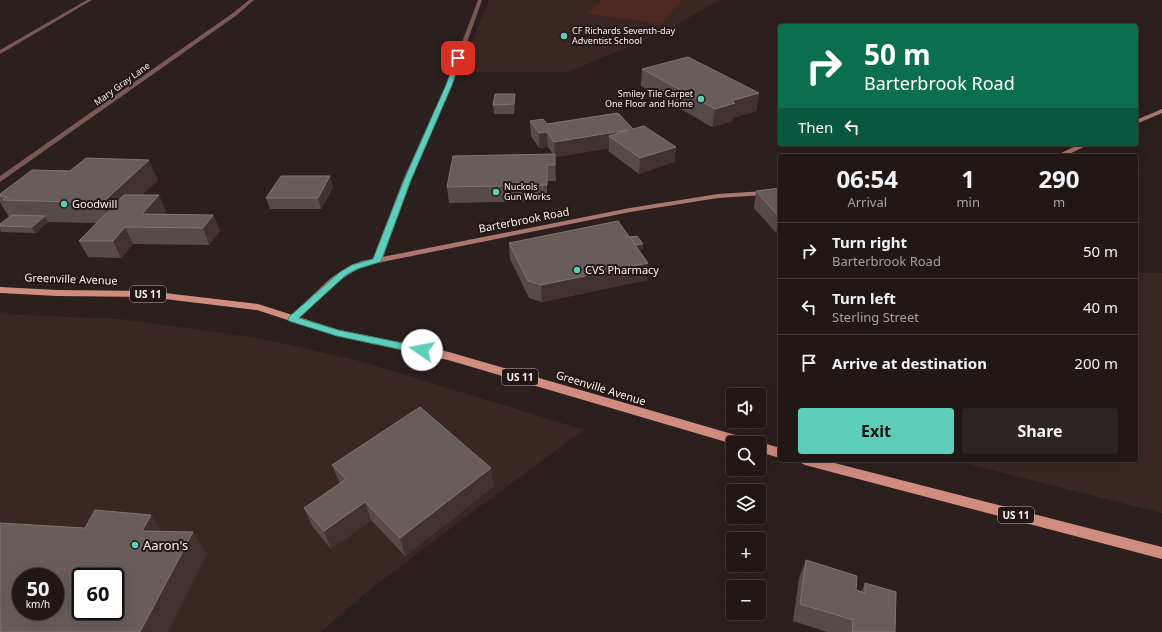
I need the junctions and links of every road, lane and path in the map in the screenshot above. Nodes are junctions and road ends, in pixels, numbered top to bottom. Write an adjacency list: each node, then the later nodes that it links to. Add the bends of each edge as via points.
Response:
1 (90, 0): 4 (street)
2 (252, 0): 9 (street, Mary Gray Lane)
3 (480, 0): 11 (street, via 449,85 407,180)
4 (0, 52)
5 (1162, 111): 6 (street)
6 (1138, 121)
7 (1082, 146): 8 (street)
8 (1064, 154)
9 (0, 180)
10 (778, 192): 11 (street, Barterbrook Road, via 718,196 630,210)
11 (377, 261): 13 (street, Barterbrook Road, via 343,273)
12 (0, 290): 13 (main road, Greenville Avenue / US 11, via 156,295 258,307)
13 (292, 319): 14 (main road, Greenville Avenue / US 11, via 337,333 449,356)
14 (726, 437)
15 (766, 449): 16 (main road)
16 (778, 452)
17 (812, 462): 18 (main road, US 11)
18 (1162, 553)

